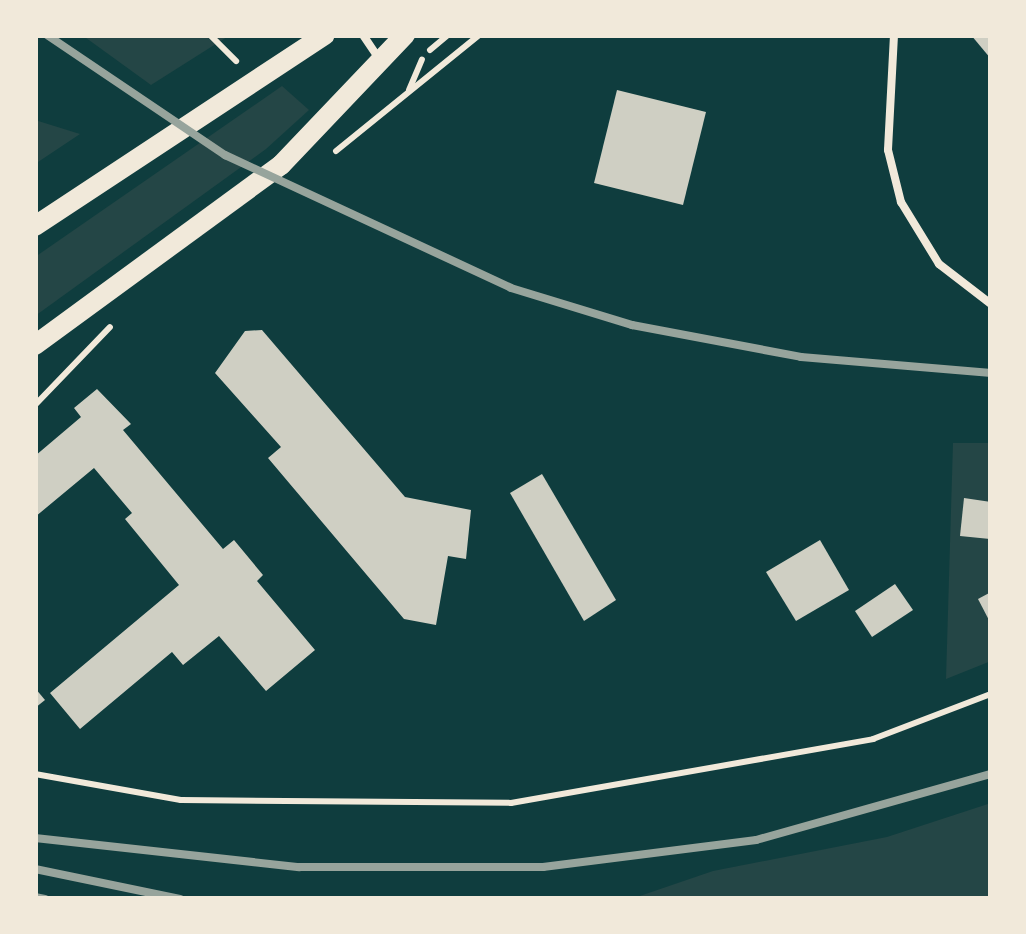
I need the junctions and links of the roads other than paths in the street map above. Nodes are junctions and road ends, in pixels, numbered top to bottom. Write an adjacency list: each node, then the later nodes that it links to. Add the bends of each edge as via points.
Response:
1 (326, 35): 6 (main road)
2 (363, 35): 5 (lane)
3 (405, 35): 5 (main road)
4 (894, 35): 7 (lane, via 888,150 901,202 939,264)
5 (383, 64): 8 (main road, via 281,166)
6 (35, 226)
7 (991, 304)
8 (35, 345)

